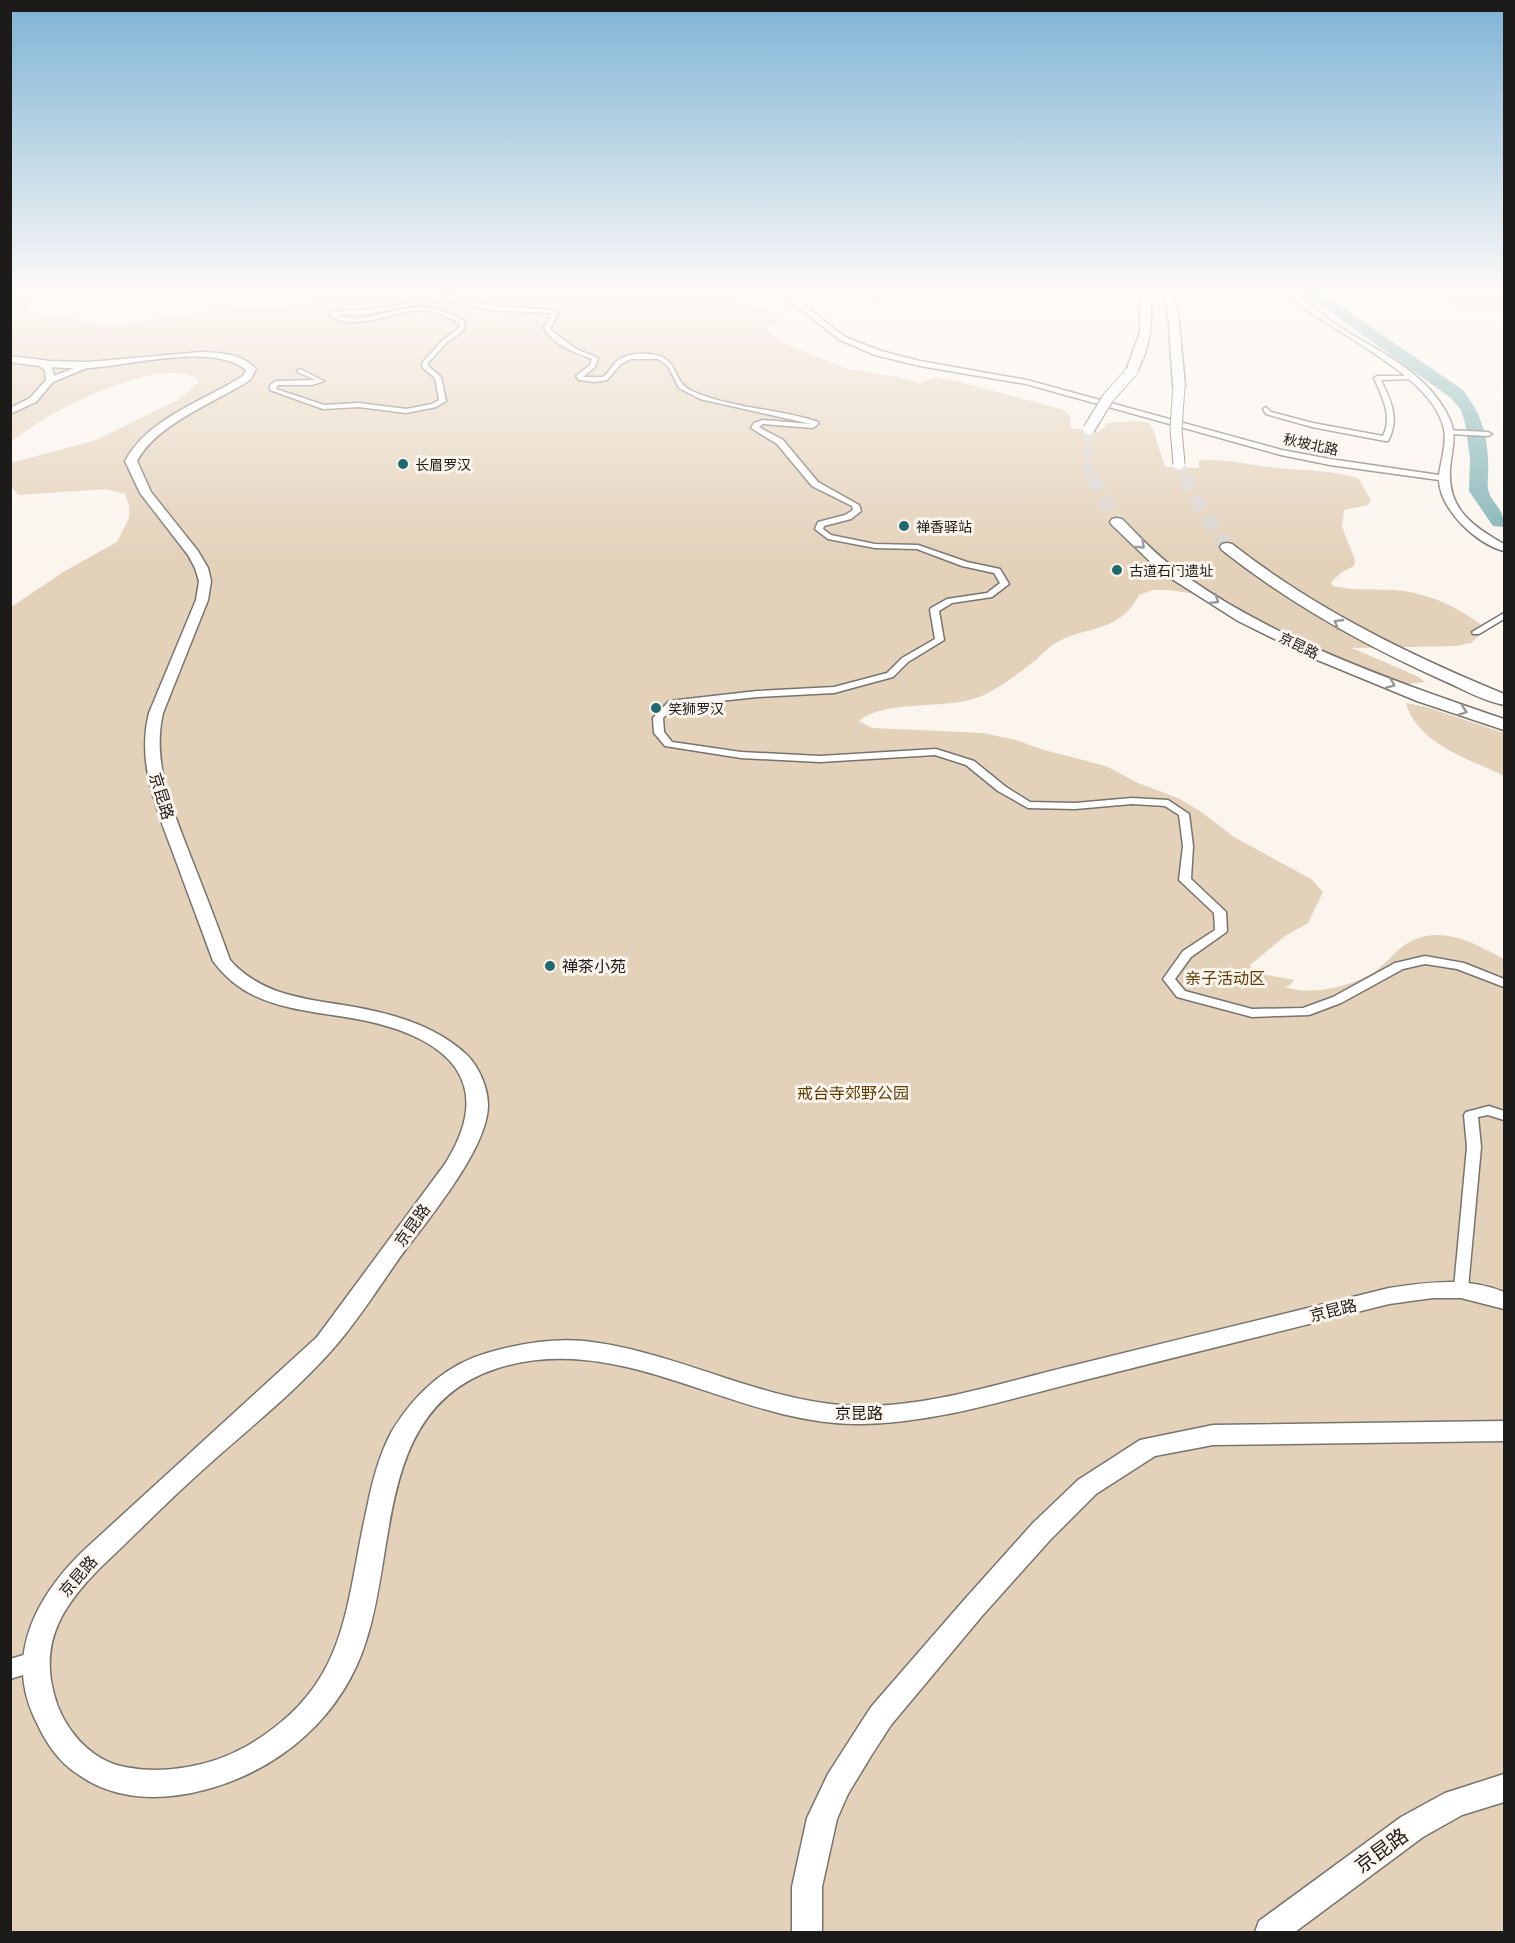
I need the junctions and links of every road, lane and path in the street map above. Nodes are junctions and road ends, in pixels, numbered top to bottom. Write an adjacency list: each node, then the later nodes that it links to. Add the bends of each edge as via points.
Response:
1 (42, 382): 12 (street, via 33,400)
2 (241, 382): 30 (main road, 京昆路, via 141,443 131,461 139,482 199,564 205,580 202,600 152,730 152,760 160,795 222,961 231,974 275,999 395,1021 433,1037 464,1064 474,1082 477,1113 471,1134 445,1179 325,1342 63,1590 44,1623)
3 (317, 382): 4 (street, via 272,386 273,390 323,407 359,405 406,411 443,401)
4 (439, 382)
5 (678, 382): 25 (street, via 684,390 726,406 816,423 813,426 763,422 755,428 780,442 815,484 855,505 857,511 848,517 821,524 819,529 828,537 874,546 918,546 997,571 1005,584 989,595 950,601 934,610 940,640 905,660 890,675 834,690 672,703 658,718 659,733 669,744 741,755 820,759 936,752 970,763 1028,805 1168,803 1184,814 1188,846 1185,880 1220,912 1221,931 1187,954 1169,979 1181,994 1252,1012 1305,1012 1337,1000 1399,966 1425,960 1460,966)
6 (1026, 382): 17 (street, 秋坡北路, via 1281,452)
7 (1123, 382): 13 (highway, bridge)
8 (1178, 382): 16 (highway, bridge)
9 (1379, 382): 11 (street, via 1391,410 1392,428 1385,439 1312,425 1268,413)
10 (1415, 382): 14 (street, via 1431,396)
11 (1266, 409)
12 (10, 412)
13 (1089, 429)
14 (1449, 432): 15 (street); 17 (street)
15 (1486, 434)
16 (1179, 464)
17 (1444, 478): 20 (street, via 1447,495 1461,519)
18 (1117, 522): 24 (highway, 京昆路, one-way to 24, via 1166,569 1242,618 1321,656)
19 (1227, 547): 23 (highway, one-way to 19, via 1427,668 1321,614)
20 (1504, 548)
21 (1504, 616): 22 (street)
22 (1476, 632)
23 (1504, 700)
24 (1504, 725)
25 (1504, 983)
26 (1504, 1116): 27 (street, via 1489,1110 1471,1114 1474,1147)
27 (1461, 1288): 28 (main road, 京昆路); 30 (main road, 京昆路, via 1389,1296 959,1401 885,1414 853,1415 782,1406 590,1349 557,1347 522,1352 484,1363 449,1381 418,1409 395,1445 382,1484 363,1603 353,1641 336,1678 311,1713 251,1760 208,1777 168,1782 128,1782 99,1773 69,1749 51,1724 39,1695)
28 (1504, 1301)
29 (1504, 1431): 33 (main road, via 1213,1435 1149,1447 1087,1487 974,1608 882,1716 861,1747 822,1818 807,1887)
30 (34, 1662): 31 (street)
31 (10, 1669)
32 (1504, 1788): 34 (main road, 京昆路, via 1455,1803 1412,1827)
33 (807, 1932)
34 (1270, 1932)

